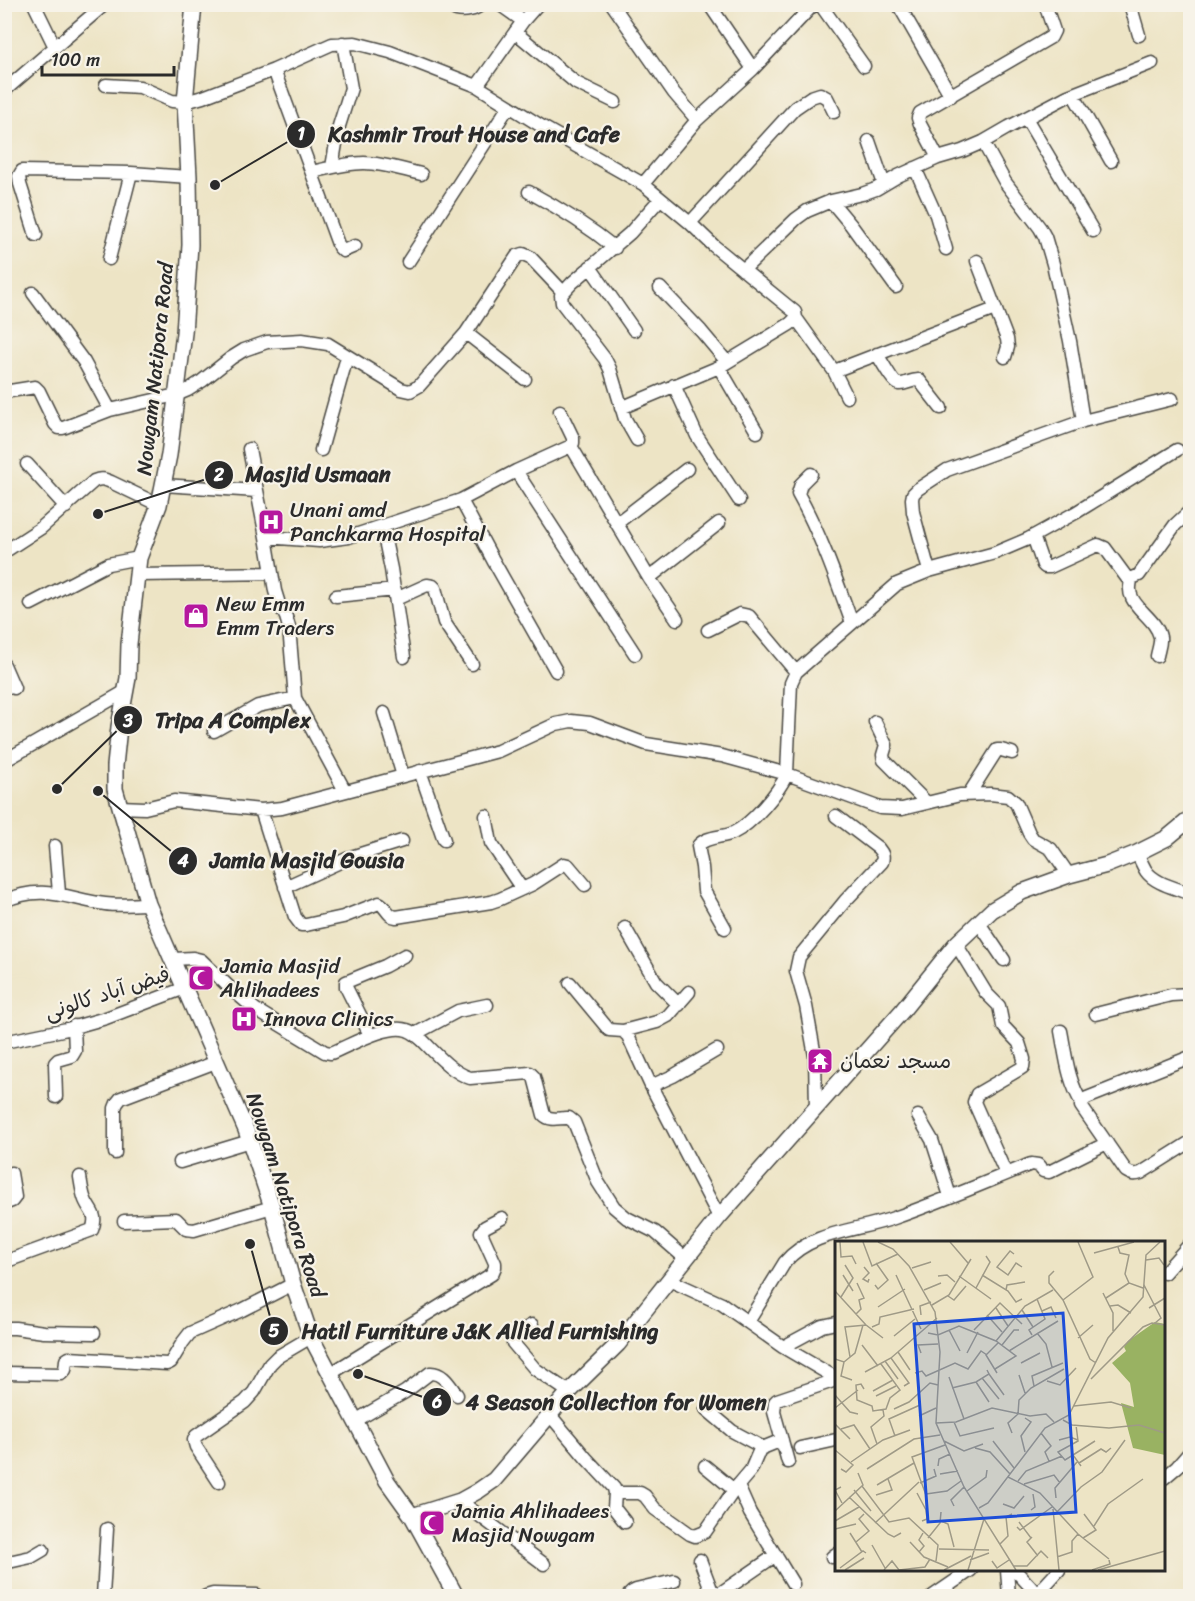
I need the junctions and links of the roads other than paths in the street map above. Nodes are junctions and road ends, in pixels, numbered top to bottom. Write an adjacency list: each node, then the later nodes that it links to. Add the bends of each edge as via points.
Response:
1 (34, 4): 19 (street)
2 (105, 4): 19 (street)
3 (194, 4): 29 (main road, Nowgam Natipora Road)
4 (456, 4): 5 (street, via 456,10 460,10)
5 (482, 4)
6 (499, 4): 15 (street)
7 (538, 4): 15 (street)
8 (612, 4): 34 (street, via 674,93)
9 (709, 4): 22 (street)
10 (814, 4): 22 (street)
11 (820, 4): 21 (street)
12 (898, 4): 28 (street)
13 (1045, 4): 28 (street, via 1054,31 1051,37)
14 (1130, 4): 17 (street)
15 (523, 21): 16 (street)
16 (515, 32): 25 (street); 30 (street, via 576,83)
17 (1139, 35)
18 (343, 43): 23 (street); 25 (street, via 390,52); 39 (street, via 351,88)
19 (55, 47): 26 (street)
20 (1152, 63): 27 (street)
21 (864, 66)
22 (753, 69): 34 (street)
23 (274, 70): 29 (street); 41 (street)
24 (106, 85): 29 (street, via 140,87 177,103)
25 (477, 86): 31 (street)
26 (4, 91)
27 (1073, 94): 33 (street); 38 (street)
28 (951, 96): 37 (street, via 918,118)
29 (185, 102): 44 (main road, Nowgam Natipora Road)
30 (615, 102)
31 (509, 106): 45 (street); 58 (street)
32 (834, 112): 50 (street, via 827,98 820,94 795,108)
33 (1026, 118): 36 (street); 51 (street)
34 (698, 120): 45 (street)
35 (869, 141): 46 (street)
36 (983, 142): 37 (street); 84 (street, via 1005,183 1045,237 1070,341)
37 (938, 158): 40 (street)
38 (1111, 161)
39 (332, 168): 41 (street); 43 (street, via 365,163)
40 (915, 168): 46 (street); 55 (street)
41 (312, 172): 53 (street, via 340,249)
42 (131, 173): 44 (street); 52 (street, via 22,171 20,183); 56 (street)
43 (421, 174)
44 (189, 177): 77 (main road, Nowgam Natipora Road, via 190,245)
45 (643, 184): 48 (street)
46 (884, 184): 49 (street)
47 (529, 192): 54 (street, via 573,217)
48 (660, 199): 50 (street); 54 (street)
49 (831, 201): 60 (street, via 796,219); 61 (street)
50 (690, 223): 60 (street)
51 (1093, 231)
52 (36, 235)
53 (355, 246)
54 (615, 248): 59 (street)
55 (946, 249)
56 (109, 259)
57 (977, 261): 65 (street)
58 (408, 262)
59 (590, 267): 63 (street); 67 (street)
60 (743, 270): 66 (street, via 795,312)
61 (896, 287)
62 (660, 288): 72 (street, via 701,331)
63 (563, 292): 68 (street, via 531,257 521,254); 80 (street, via 562,303 605,359)
64 (33, 293): 82 (street, via 84,362)
65 (995, 309): 69 (street); 71 (street, via 1008,344)
66 (796, 318): 72 (street); 73 (street)
67 (634, 330)
68 (466, 333): 70 (street, via 419,386 410,391); 74 (street)
69 (877, 354): 73 (street); 81 (street, via 894,381 901,384 919,380)
70 (346, 357): 77 (street, via 319,342 267,342 237,354); 89 (street)
71 (1005, 357)
72 (723, 364): 75 (street); 85 (street)
73 (834, 371): 78 (street)
74 (525, 379)
75 (674, 385): 80 (street); 98 (street, via 697,436)
76 (4, 392): 82 (street, via 35,387 59,428)
77 (176, 395): 82 (street); 95 (main road, Nowgam Natipora Road)
78 (847, 397)
79 (1172, 399): 84 (street)
80 (621, 408): 86 (street)
81 (941, 408)
82 (110, 410)
83 (560, 411): 87 (street, via 573,438)
84 (1083, 421): 109 (street, via 947,470 918,489 913,494 913,512)
85 (757, 432)
86 (637, 440)
87 (571, 446): 93 (street); 102 (street)
88 (249, 449): 96 (street)
89 (321, 450)
90 (1177, 450): 105 (street)
91 (27, 464): 100 (street)
92 (687, 469): 102 (street)
93 (516, 471): 97 (street); 120 (street)
94 (811, 474): 118 (street, via 798,494 825,546)
95 (163, 485): 96 (street); 99 (main road, Nowgam Natipora Road)
96 (257, 491): 106 (street)
97 (461, 500): 104 (street); 125 (street)
98 (739, 500)
99 (159, 505): 100 (street, via 102,479 94,481); 108 (main road, Nowgam Natipora Road)
100 (66, 507): 107 (street)
101 (1191, 511): 113 (street)
102 (617, 523): 112 (street)
103 (719, 523): 112 (street)
104 (382, 526): 106 (street, via 328,541); 114 (street)
105 (1033, 536): 109 (street, via 995,553); 113 (street, via 1045,567 1098,545 1105,548 1127,578)
106 (266, 537): 110 (street)
107 (4, 552)
108 (140, 558): 111 (main road, Nowgam Natipora Road); 116 (street, via 108,564)
109 (929, 571): 118 (street, via 897,584)
110 (272, 573): 111 (street); 129 (street, via 276,597 289,627)
111 (138, 575): 128 (main road, Nowgam Natipora Road)
112 (649, 578): 117 (street)
113 (1132, 578): 121 (street, via 1130,595 1161,640)
114 (395, 595): 115 (street); 122 (street); 123 (street, via 433,586 444,622)
115 (336, 596)
116 (31, 604)
117 (677, 619)
118 (852, 623): 126 (street)
119 (708, 630): 126 (street, via 740,614 749,616)
120 (635, 654)
121 (1157, 656)
122 (404, 657)
123 (472, 664)
124 (4, 665): 127 (street)
125 (556, 671)
126 (796, 672): 136 (street, via 790,688)
127 (14, 688)
128 (126, 691): 134 (street); 141 (main road, Nowgam Natipora Road, via 115,766 114,789)
129 (295, 698): 132 (street, via 258,706); 138 (street)
130 (384, 712): 137 (street)
131 (875, 722): 140 (street, via 886,745 884,760)
132 (214, 730)
133 (1012, 753): 139 (street, via 997,750)
134 (4, 761)
135 (420, 771): 136 (street, via 498,751 571,721 590,723 646,744 722,756); 137 (street); 146 (street)
136 (787, 774): 140 (street, via 880,808 902,809); 160 (street, via 776,793 746,823 730,834 698,846 704,891)
137 (403, 776): 138 (street)
138 (345, 791): 142 (street)
139 (969, 794): 140 (street); 150 (street, via 1012,798 1029,833 1051,849)
140 (927, 803)
141 (119, 807): 142 (street, via 146,808 174,801); 157 (main road, Nowgam Natipora Road)
142 (261, 810): 152 (street)
143 (486, 816): 153 (street, via 494,849)
144 (837, 816): 184 (street, via 878,848 883,857 796,963 813,1044)
145 (1191, 819): 149 (main road, via 1167,838)
146 (444, 840)
147 (402, 841): 152 (street, via 351,857)
148 (55, 846): 154 (street)
149 (1137, 853): 150 (main road); 155 (street, via 1149,875)
150 (1069, 875): 158 (main road, via 1022,892)
151 (585, 885): 153 (street, via 564,864)
152 (285, 887): 153 (street, via 301,925 343,917 376,903 382,904 392,916 401,917 491,902)
153 (522, 889)
154 (59, 893): 156 (street, via 36,892); 157 (street, via 104,904)
155 (1191, 894)
156 (4, 901)
157 (148, 904): 163 (main road, Nowgam Natipora Road)
158 (979, 923): 161 (main road); 164 (street)
159 (625, 928): 170 (street, via 656,982)
160 (724, 928)
161 (956, 944): 184 (main road); 192 (street, via 986,993 999,1006 1003,1026 1017,1039 1024,1059 1020,1069 975,1097 975,1107)
162 (405, 955): 176 (street, via 346,982)
163 (173, 959): 166 (main road, Nowgam Natipora Road); 176 (street, via 201,960 256,1010 325,1052 331,1053)
164 (1004, 960)
165 (570, 982): 173 (street, via 609,1030)
166 (185, 988): 172 (street, فیض آباد کالونی); 180 (main road, Nowgam Natipora Road)
167 (689, 992): 170 (street)
168 (1191, 994): 171 (street)
169 (487, 1005): 175 (street, via 459,1011)
170 (679, 1005): 173 (street, via 662,1020)
171 (1096, 1014)
172 (74, 1026): 177 (street, فیض آباد کالونی); 182 (street, via 75,1051 54,1066)
173 (623, 1030): 181 (street)
174 (1061, 1031): 183 (street, via 1070,1080)
175 (415, 1034): 176 (street, via 401,1028); 201 (street, via 451,1067 470,1078 533,1075 544,1114 549,1119 569,1118 574,1122 598,1182 614,1207 655,1232)
176 (370, 1035)
177 (4, 1042)
178 (717, 1050): 181 (street)
179 (1191, 1057): 183 (street)
180 (216, 1062): 186 (main road, Nowgam Natipora Road); 189 (street, via 121,1098 115,1108)
181 (651, 1086): 197 (street)
182 (56, 1097)
183 (1082, 1103): 187 (street)
184 (816, 1108): 197 (main road)
185 (918, 1116): 194 (street, via 932,1140)
186 (250, 1141): 190 (street); 196 (main road, Nowgam Natipora Road)
187 (1107, 1143): 188 (street, via 1126,1171 1136,1175); 192 (street, via 1049,1172 1031,1164)
188 (1191, 1143)
189 (115, 1153)
190 (180, 1162)
191 (11, 1173): 195 (street, via 15,1197)
192 (1006, 1174): 194 (street)
193 (80, 1177): 202 (street, via 85,1201 94,1215 92,1230)
194 (950, 1196): 206 (street, via 799,1249 785,1262)
195 (4, 1204)
196 (272, 1207): 199 (street, via 194,1230 186,1229 176,1219); 205 (main road, Nowgam Natipora Road)
197 (718, 1217): 201 (main road)
198 (502, 1218): 214 (street, via 482,1232 495,1263 492,1274)
199 (124, 1221)
200 (1191, 1245): 203 (street)
201 (686, 1259): 204 (main road)
202 (4, 1262)
203 (1165, 1272)
204 (669, 1280): 206 (street, via 712,1298); 217 (main road, via 618,1344)
205 (293, 1284): 211 (main road, Nowgam Natipora Road); 213 (street, via 190,1333 167,1364 69,1358 63,1373 58,1375)
206 (748, 1322): 212 (street)
207 (835, 1323): 212 (street, via 822,1326)
208 (532, 1325): 217 (street, via 513,1336 513,1342 535,1369)
209 (4, 1328): 210 (street)
210 (94, 1333)
211 (311, 1337): 214 (main road, Nowgam Natipora Road); 230 (street, via 277,1357 245,1402 196,1436 196,1448)
212 (783, 1347): 215 (street)
213 (4, 1373)
214 (330, 1374): 221 (main road, Nowgam Natipora Road)
215 (835, 1378)
216 (835, 1380): 222 (street, via 775,1402)
217 (569, 1392): 220 (main road)
218 (457, 1395): 221 (street, via 441,1375 430,1373)
219 (706, 1409): 224 (street, via 732,1431)
220 (550, 1415): 232 (street); 233 (main road, via 494,1480)
221 (355, 1421): 234 (main road, Nowgam Natipora Road, via 387,1482)
222 (782, 1440): 224 (street); 227 (street)
223 (835, 1440): 225 (street)
224 (762, 1447): 231 (street, via 751,1470)
225 (800, 1448)
226 (1191, 1452): 229 (street)
227 (788, 1462)
228 (705, 1466): 231 (street)
229 (1165, 1477)
230 (219, 1482)
231 (736, 1488): 232 (street, via 705,1532 695,1536 655,1509 640,1493); 238 (street)
232 (615, 1493): 235 (street, via 614,1508)
233 (460, 1501): 234 (main road); 241 (street)
234 (412, 1516): 252 (main road, Nowgam Natipora Road)
235 (625, 1522)
236 (107, 1528): 250 (street)
237 (43, 1550): 240 (street)
238 (776, 1555): 239 (street, via 717,1593 711,1590); 247 (street)
239 (700, 1560)
240 (4, 1563)
241 (544, 1564)
242 (969, 1571): 254 (street)
243 (1007, 1571): 255 (street)
244 (1017, 1571): 249 (street)
245 (1057, 1571): 249 (street)
246 (674, 1581): 253 (street, via 636,1590)
247 (793, 1584)
248 (258, 1595): 251 (street)
249 (1038, 1595)
250 (103, 1596)
251 (206, 1596)
252 (455, 1596)
253 (628, 1596)
254 (933, 1596)
255 (1009, 1596)

